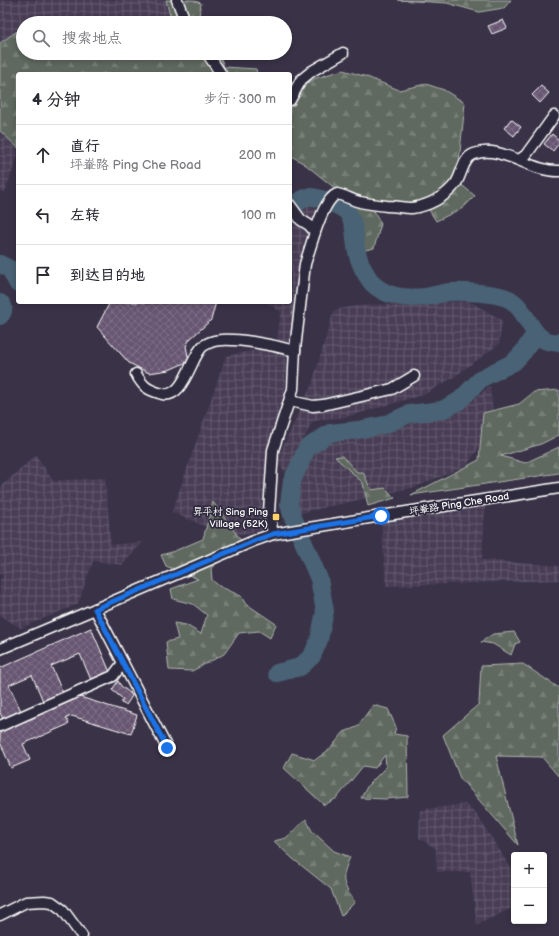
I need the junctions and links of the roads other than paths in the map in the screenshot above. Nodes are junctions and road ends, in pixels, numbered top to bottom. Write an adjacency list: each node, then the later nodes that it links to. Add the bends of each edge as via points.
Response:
1 (177, 0): 2 (street)
2 (183, 16)
3 (343, 53): 6 (street, via 301,80)
4 (212, 60): 5 (street)
5 (220, 72)
6 (292, 96)
7 (554, 116): 8 (street, via 526,155)
8 (519, 160): 9 (street, via 538,169); 11 (street, via 489,151 474,154 465,161 456,184 446,194 430,204 411,208 371,204 337,194 332,196 322,213)
9 (559, 171)
10 (292, 208): 11 (street)
11 (315, 232): 12 (street, via 305,264)
12 (295, 351): 13 (street, via 237,340 212,341 202,347 186,377 173,393 168,395 148,389); 15 (street)
13 (136, 374)
14 (414, 376): 15 (street, via 392,389 323,405 313,406)
15 (290, 401): 17 (street, via 273,450 269,512)
16 (559, 488): 17 (street, 坪輋路 Ping Che Road)
17 (276, 534): 18 (street, 坪輋路 Ping Che Road, via 256,540)
18 (95, 609): 19 (street, 坪輋路 Ping Che Road); 20 (street)
19 (0, 649)
20 (123, 663): 21 (street, via 113,676); 22 (street)
21 (0, 726)
22 (167, 748)
23 (0, 915): 24 (street, via 26,902 52,902 63,910)
24 (82, 936)

